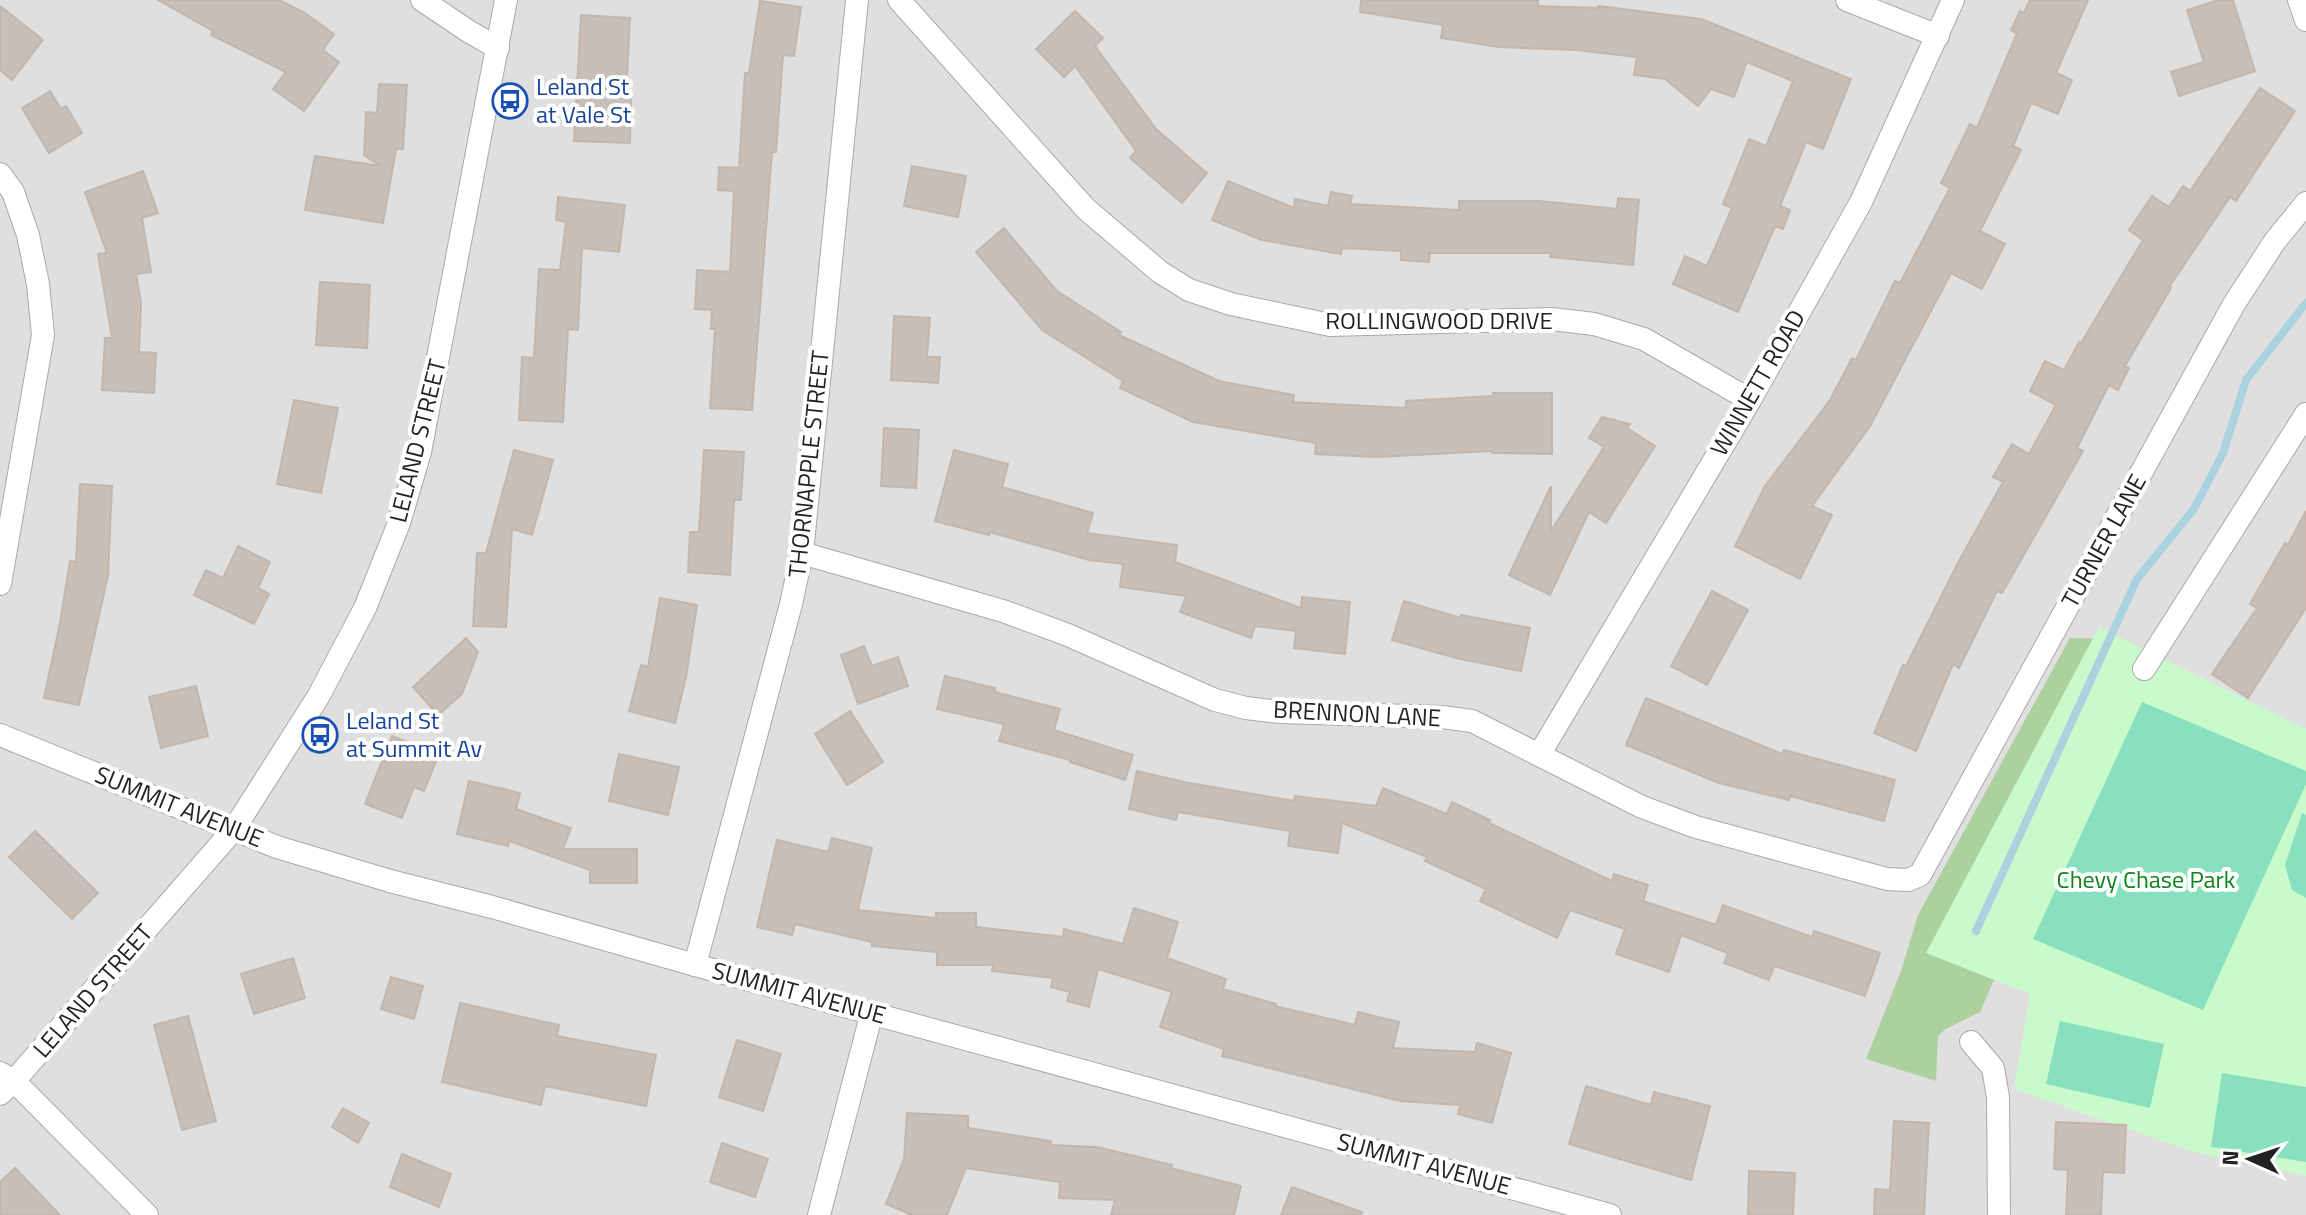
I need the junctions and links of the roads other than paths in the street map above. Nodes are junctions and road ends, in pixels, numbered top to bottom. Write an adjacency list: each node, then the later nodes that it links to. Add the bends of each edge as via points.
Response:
1 (422, 0): 10 (street)
2 (506, 0): 10 (street, LELAND STREET)
3 (857, 0): 15 (street, THORNAPPLE STREET)
4 (899, 0): 13 (street, ROLLINGWOOD DRIVE, via 1086,209 1189,290 1330,325 1552,319 1594,324 1644,339)
5 (1847, 0): 9 (street)
6 (1953, 0): 9 (street, WINNETT ROAD)
7 (2299, 0): 8 (street)
8 (2306, 20)
9 (1938, 36): 13 (street, WINNETT ROAD, via 1861,202)
10 (498, 48): 20 (street, LELAND STREET, via 420,452 399,523 365,608 318,697)
11 (0, 174): 16 (street, via 13,192 28,235 43,335)
12 (2306, 203): 21 (street, TURNER LANE, via 2234,304 1920,875)
13 (1750, 400): 19 (street, WINNETT ROAD)
14 (2306, 414): 17 (street)
15 (802, 553): 19 (street, BRENNON LANE, via 1016,616 1215,700 1280,712 1472,721); 22 (street, THORNAPPLE STREET)
16 (0, 584)
17 (2144, 669)
18 (0, 735): 20 (street, SUMMIT AVENUE)
19 (1539, 755): 21 (street, BRENNON LANE, via 1642,807 1696,827 1887,879)
20 (234, 829): 22 (street, SUMMIT AVENUE, via 390,881); 25 (street, LELAND STREET)
21 (1908, 880)
22 (695, 965): 23 (street, SUMMIT AVENUE)
23 (872, 1012): 27 (street); 28 (street, SUMMIT AVENUE)
24 (1971, 1042): 29 (street, via 1993,1068 1998,1097)
25 (5, 1083): 26 (street)
26 (147, 1215)
27 (819, 1215)
28 (1610, 1215)
29 (1999, 1215)

